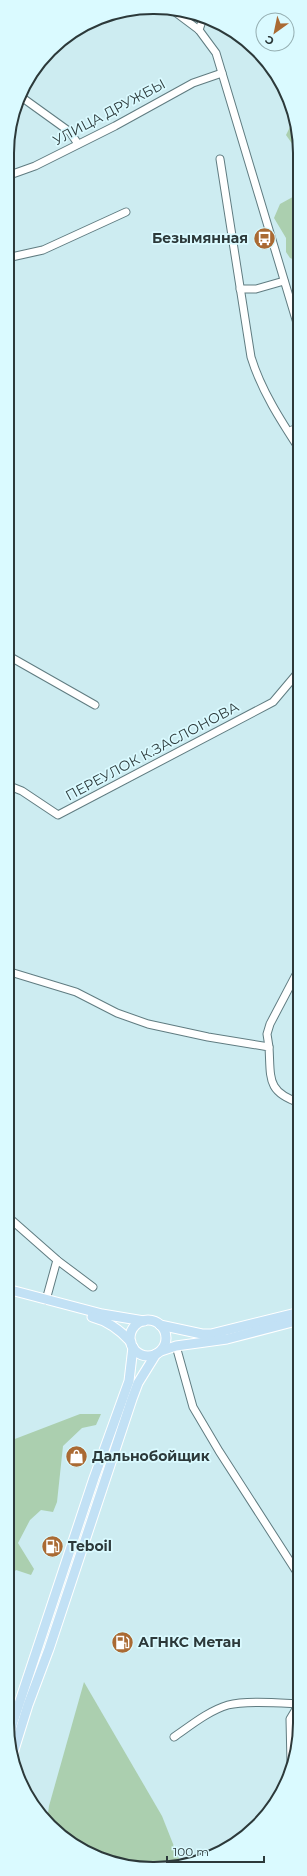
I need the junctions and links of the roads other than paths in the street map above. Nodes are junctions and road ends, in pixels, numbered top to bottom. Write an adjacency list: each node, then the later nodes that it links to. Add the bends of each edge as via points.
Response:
1 (181, 17): 3 (street)
2 (201, 23): 3 (street)
3 (199, 30): 4 (street, via 216,53)
4 (222, 73): 6 (street, УЛИЦА ДРУЖБЫ, via 193,83); 11 (street)
5 (25, 100): 6 (street, via 70,132)
6 (78, 144): 8 (street, УЛИЦА ДРУЖБЫ)
7 (220, 159): 12 (street)
8 (14, 174)
9 (126, 212): 10 (street, via 43,250)
10 (14, 256)
11 (284, 281): 12 (street, via 256,289); 13 (street)
12 (240, 290): 14 (street, via 256,373)
13 (293, 310)
14 (293, 439)
15 (14, 659): 17 (street)
16 (293, 678): 18 (street, ПЕРЕУЛОК К.ЗАСЛОНОВА, via 273,702 58,815 22,790)
17 (95, 705)
18 (14, 787)
19 (14, 973): 21 (street, via 76,992 117,1013 148,1024)
20 (293, 980): 21 (street, via 270,1024 267,1034)
21 (269, 1047): 22 (street, via 271,1078 275,1089)
22 (293, 1100)
23 (14, 1222): 24 (street)
24 (57, 1260): 25 (street); 28 (street)
25 (93, 1287)
26 (14, 1291): 28 (main road)
27 (14, 1298): 33 (main road, via 102,1320 123,1334)
28 (46, 1300): 30 (main road)
29 (293, 1314): 32 (main road, via 212,1334)
30 (144, 1321): 32 (main road); 33 (main road, via 134,1327)
31 (293, 1322): 34 (main road, via 226,1339)
32 (160, 1325): 35 (main road, via 166,1340)
33 (132, 1344): 35 (main road, via 141,1354 151,1356); 39 (main road, via 129,1381)
34 (176, 1346): 35 (main road); 36 (street, via 193,1407)
35 (159, 1352): 41 (main road, via 138,1383 132,1399)
36 (293, 1566)
37 (293, 1704): 40 (street, via 228,1705 202,1718)
38 (293, 1714): 42 (street, via 290,1719)
39 (14, 1719)
40 (174, 1737)
41 (16, 1744)
42 (291, 1746)

